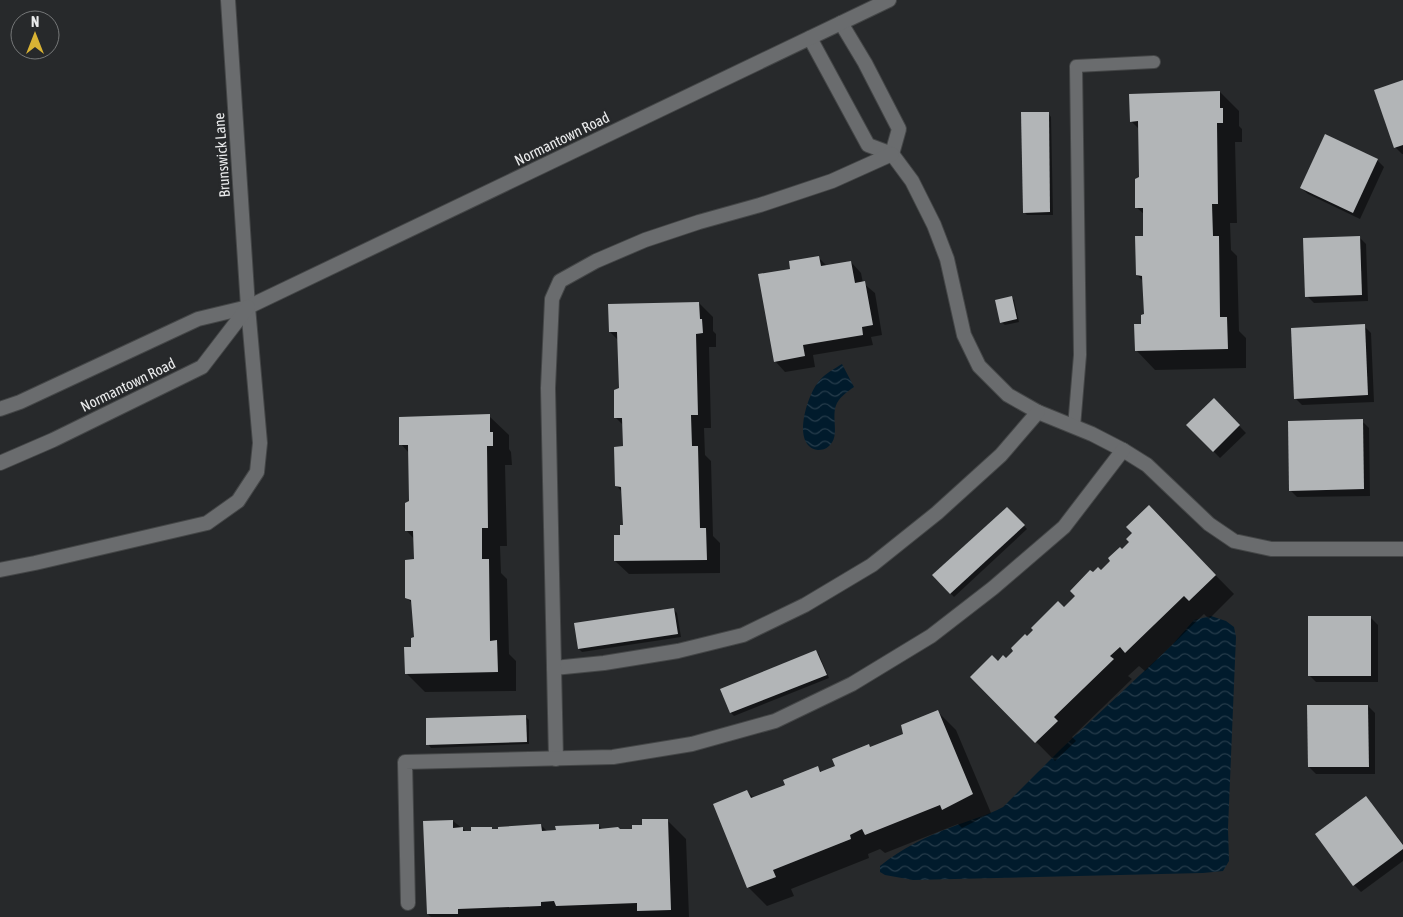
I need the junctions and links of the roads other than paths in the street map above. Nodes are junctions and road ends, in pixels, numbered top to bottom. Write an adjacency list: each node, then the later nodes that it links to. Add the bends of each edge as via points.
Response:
1 (228, 0): 7 (street, Brunswick Lane)
2 (889, 0): 3 (street, Normantown Road)
3 (841, 23): 4 (street, Normantown Road); 6 (street, via 899,129)
4 (810, 38): 6 (street, via 868,145); 7 (street, Normantown Road)
5 (1154, 62): 10 (lane, via 1076,66 1080,355)
6 (892, 154): 9 (street, via 912,181 934,225 947,259 964,335 980,366 1008,395); 15 (street, via 823,184 645,240 560,281 552,299 548,388)
7 (248, 307): 8 (street, Normantown Road, via 198,319); 12 (street, Normantown Road, via 202,367 54,440); 14 (street, Brunswick Lane, via 260,443 257,472 238,501 207,523)
8 (0, 409)
9 (1038, 412): 10 (street); 15 (street, via 1001,455 937,513 872,564 805,605 743,635 687,649)
10 (1074, 427): 11 (street)
11 (1123, 450): 13 (street, via 1147,465 1209,524 1234,541 1271,549); 16 (street, via 1064,527 931,636 852,684 775,721 692,744 613,757)
12 (0, 462)
13 (1403, 549)
14 (0, 570)
15 (554, 668): 16 (street)
16 (556, 759): 17 (street, via 405,762)
17 (408, 903)

